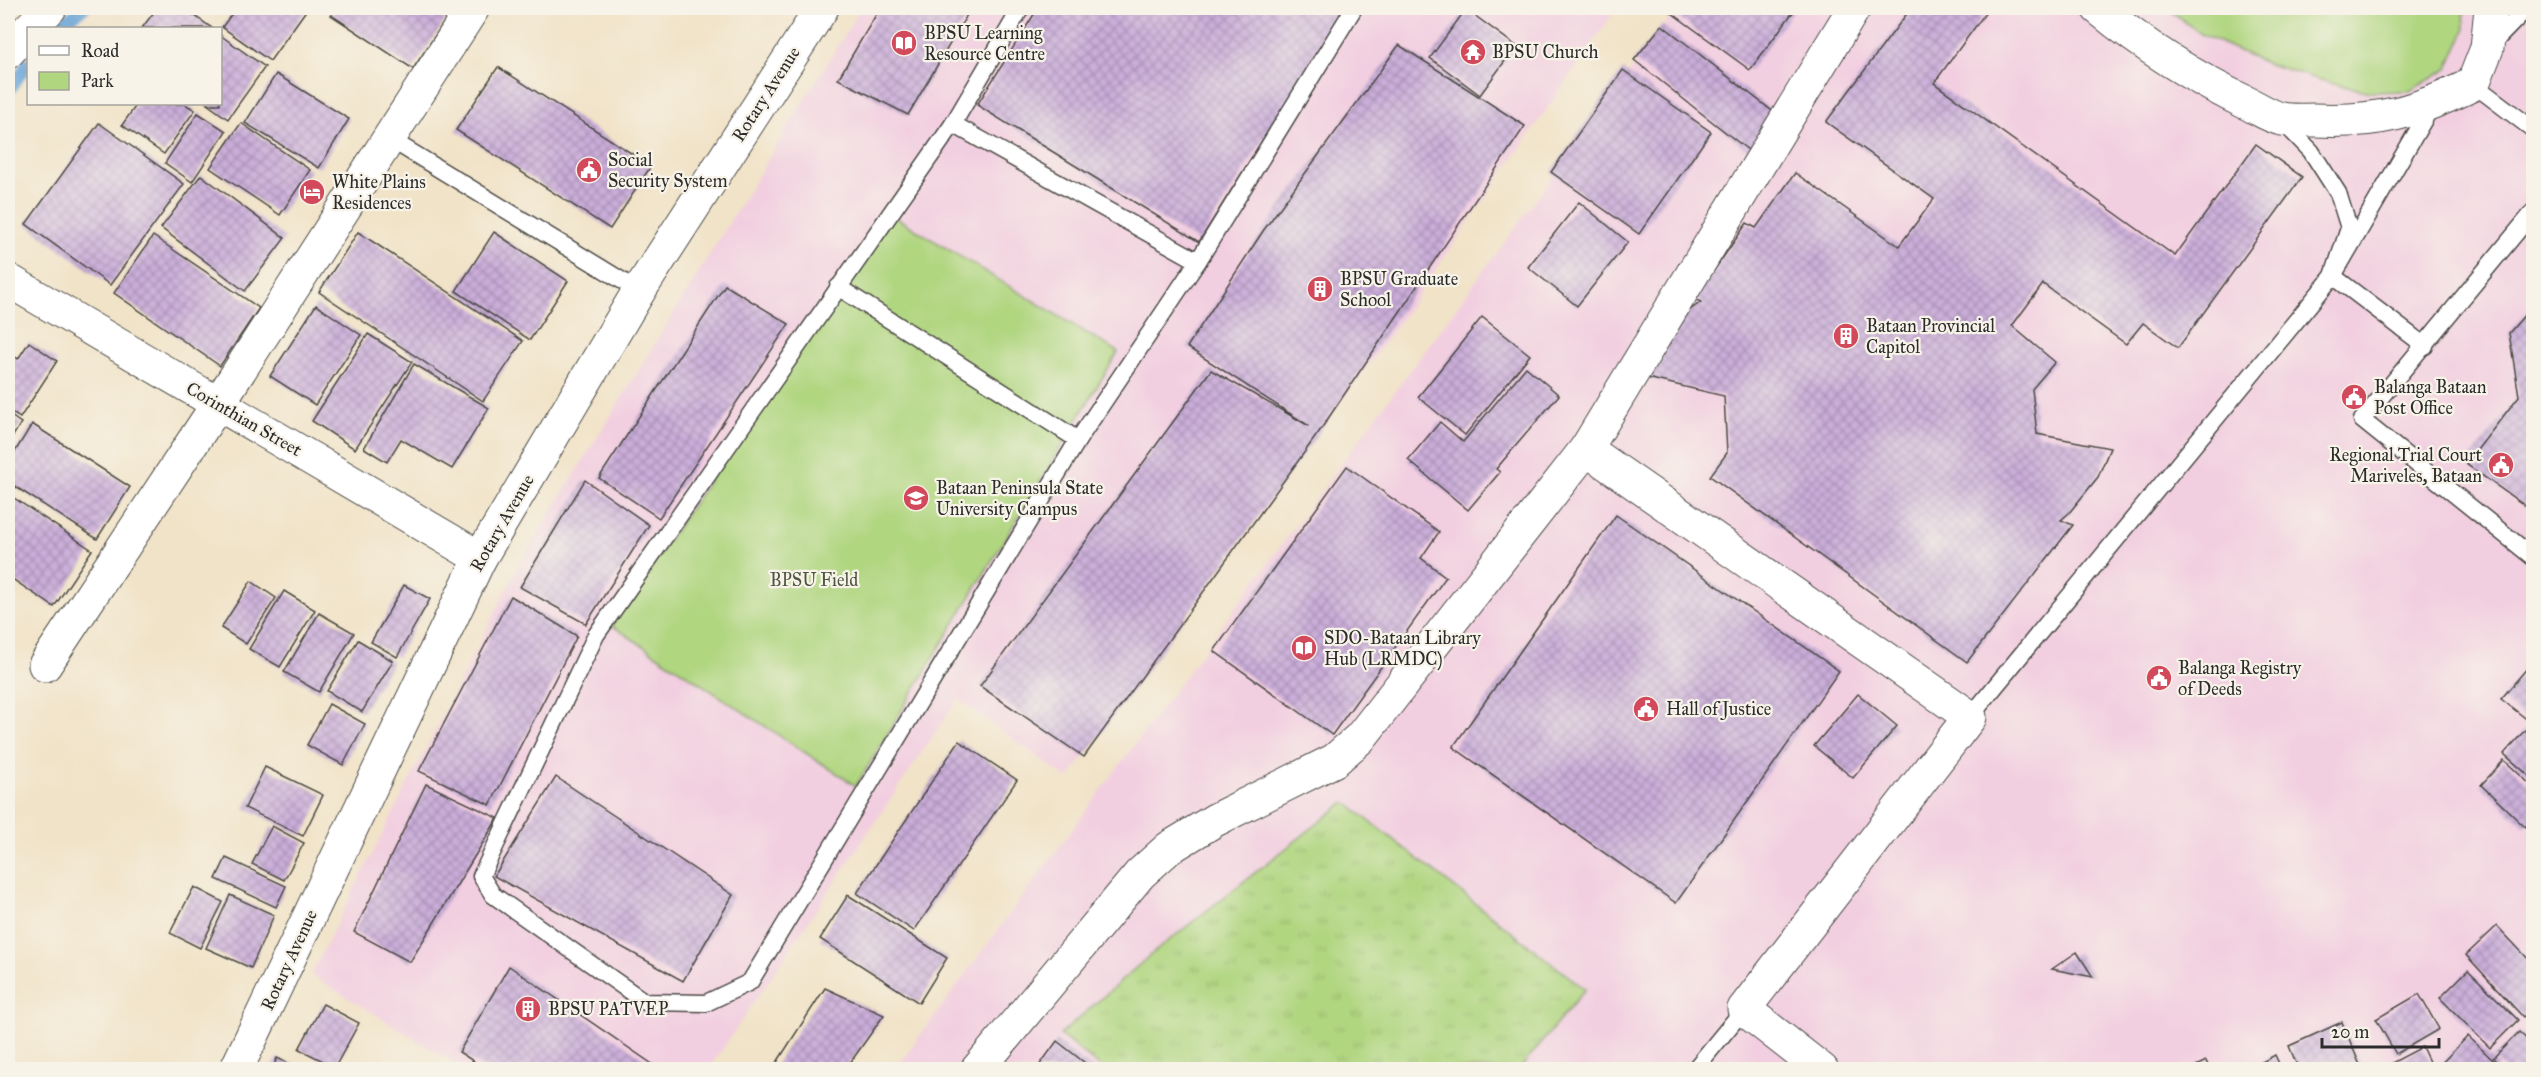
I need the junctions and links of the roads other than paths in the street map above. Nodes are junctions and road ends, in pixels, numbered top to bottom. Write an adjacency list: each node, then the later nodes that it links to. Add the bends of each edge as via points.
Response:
1 (50, 8): 10 (street)
2 (473, 8): 19 (street)
3 (822, 8): 25 (street, Rotary Avenue)
4 (1021, 8): 17 (lane)
5 (1354, 8): 21 (lane)
6 (1854, 8): 29 (street)
7 (2098, 8): 16 (street, via 2133,37 2180,67)
8 (2491, 8): 12 (street)
9 (2527, 8): 12 (lane)
10 (31, 27)
11 (27, 31): 13 (street)
12 (2487, 48): 14 (street)
13 (8, 52)
14 (2473, 84): 15 (street); 18 (lane)
15 (2433, 104): 16 (street, via 2376,119); 22 (lane)
16 (2280, 119): 22 (lane, via 2311,151 2338,193 2349,228)
17 (953, 124): 21 (lane); 24 (lane)
18 (2534, 130)
19 (390, 139): 25 (lane); 27 (street)
20 (2534, 211): 26 (lane)
21 (1198, 261): 28 (lane)
22 (2333, 276): 26 (lane); 33 (lane)
23 (8, 280): 27 (street, Corinthian Street)
24 (838, 286): 28 (lane); 28 (lane, via 596,635 481,876 493,895 645,1002 706,1003 750,982)
25 (639, 291): 30 (street, Rotary Avenue)
26 (2425, 346): 31 (lane, via 2362,418 2363,423)
27 (218, 404): 30 (street, Corinthian Street); 32 (street)
28 (1077, 440)
29 (1586, 449): 33 (street); 36 (street, via 1360,738 1335,760 1215,820 1169,848 1140,874)
30 (480, 558): 35 (street, Rotary Avenue)
31 (2534, 558)
32 (45, 665)
33 (1970, 717): 34 (street)
34 (1744, 1009): 37 (lane); 38 (street)
35 (236, 1070)
36 (977, 1070)
37 (1694, 1070)
38 (1822, 1070)

